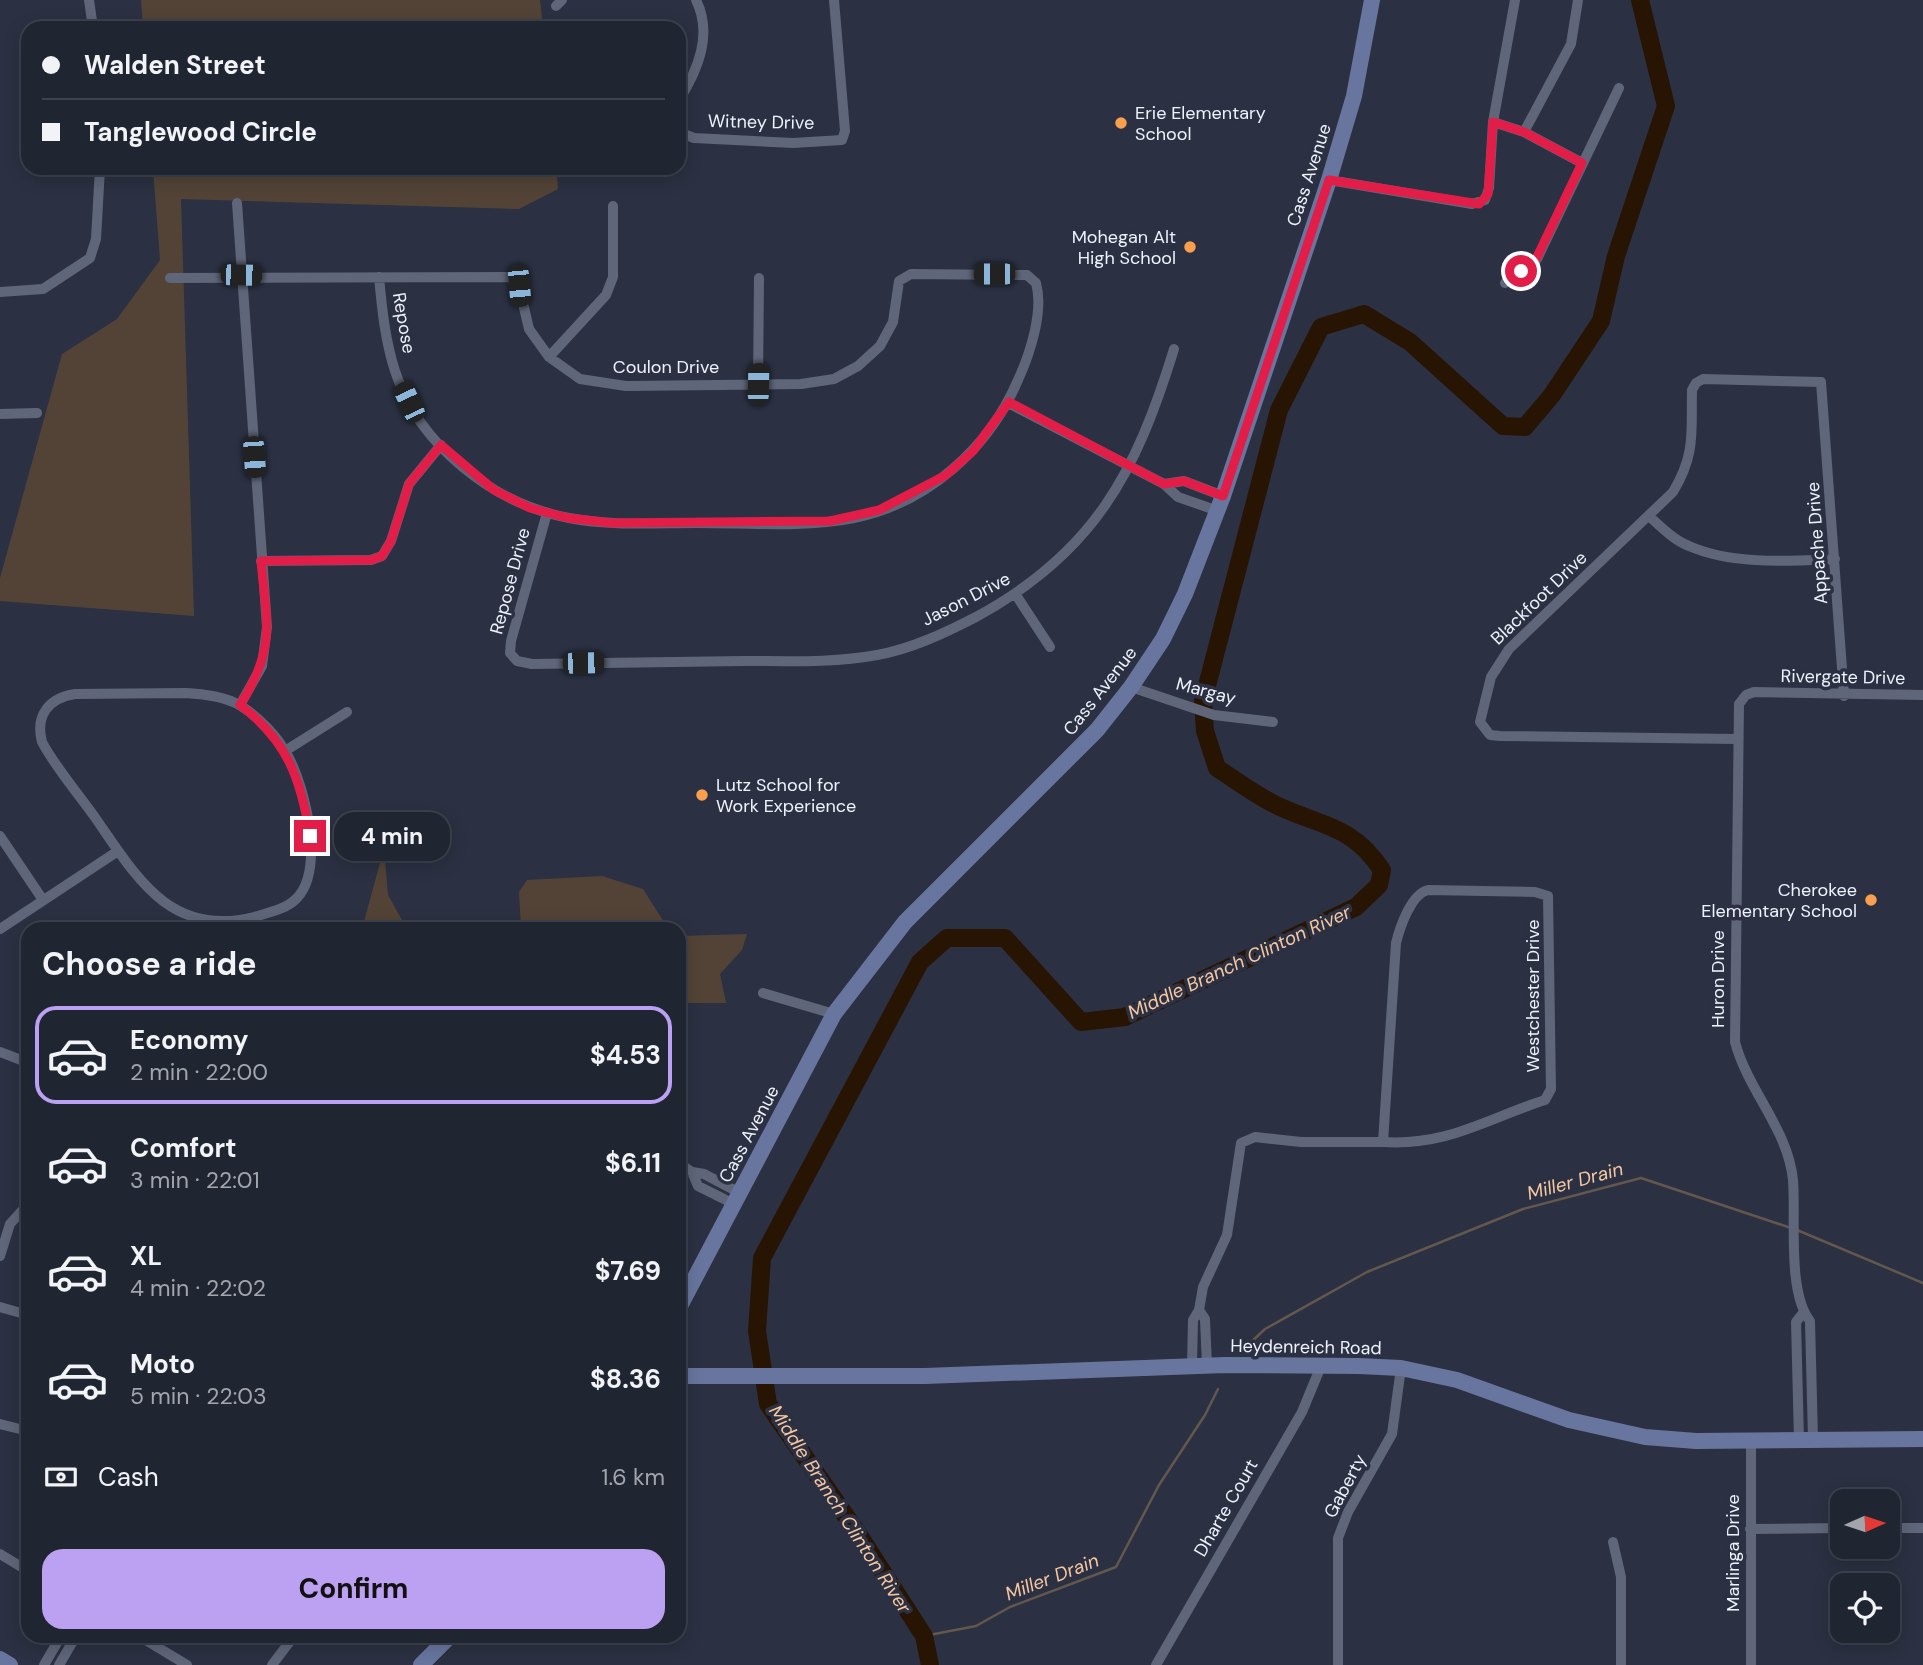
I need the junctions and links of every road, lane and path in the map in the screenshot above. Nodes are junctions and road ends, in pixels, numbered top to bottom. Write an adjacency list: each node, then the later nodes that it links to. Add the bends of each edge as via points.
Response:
1 (89, 0): 7 (street)
2 (696, 0): 8 (street, via 704,42)
3 (834, 0): 12 (street, Witney Drive, via 845,131 842,140)
4 (1372, 0): 15 (main road, Cass Avenue, via 1354,96)
5 (1515, 0): 10 (street)
6 (1578, 0): 11 (street, via 1571,44)
7 (92, 21)
8 (686, 86)
9 (1619, 89): 13 (street)
10 (1493, 122): 11 (street); 15 (street, via 1488,194 1479,204)
11 (1524, 132): 13 (street)
12 (686, 135)
13 (1582, 163): 23 (street, via 1536,259)
14 (99, 175): 24 (street, via 93,252 86,262 37,291)
15 (1329, 180): 35 (main road, Cass Avenue)
16 (237, 203): 18 (street)
17 (613, 206): 26 (street, via 610,285 601,304)
18 (241, 275): 19 (street, Coulon Drive); 20 (street, Coulon Drive); 39 (street)
19 (379, 277): 26 (street, Coulon Drive, via 510,277 519,286 529,329); 32 (street, Repose, via 386,340 396,373 409,402)
20 (170, 278)
21 (759, 278): 27 (street)
22 (1032, 278): 27 (street, Coulon Drive, via 1020,274 904,276 889,330 880,346 858,366 820,383); 29 (street, Repose, via 1037,312 1024,367)
23 (1505, 284)
24 (0, 292)
25 (1174, 349): 33 (street, Jason Drive, via 1153,417)
26 (549, 357): 27 (street, Coulon Drive, via 580,379 604,384)
27 (758, 384)
28 (1692, 390): 37 (street, Blackfoot Drive, via 1694,429 1688,466 1673,492); 38 (street, Appache Drive, via 1703,379 1821,382)
29 (1009, 402): 33 (street); 36 (street, Repose, via 973,451 946,475 857,517 804,523 612,523)
30 (37, 412): 31 (street)
31 (0, 414)
32 (441, 445): 36 (street, Repose, via 494,490); 39 (street, via 409,484 382,556 371,560)
33 (1130, 468): 34 (street); 40 (street, Jason Drive, via 1076,543)
34 (1164, 484): 35 (street, via 1178,497); 35 (street, via 1184,481)
35 (1220, 504): 43 (main road, Cass Avenue, via 1173,619)
36 (547, 513): 42 (street, Repose Drive, via 511,641)
37 (1650, 517): 38 (street, via 1676,539 1710,553 1780,561); 50 (street, Blackfoot Drive, via 1509,649 1491,677 1480,722 1490,735 1500,736)
38 (1835, 559): 46 (street, Appache Drive)
39 (261, 561): 47 (street, via 267,632 262,666)
40 (1016, 595): 41 (street); 42 (street, Jason Drive, via 953,629 865,657 546,663)
41 (1050, 647)
42 (512, 657)
43 (1131, 687): 49 (street, Margay, via 1214,715); 57 (main road, Cass Avenue, via 1077,751 905,922)
44 (1763, 693): 46 (street, Rivergate Drive); 50 (street, Huron Drive, via 1750,693 1739,704)
45 (1923, 695): 46 (street, Rivergate Drive)
46 (1844, 696)
47 (240, 705): 51 (street); 53 (street, via 185,693 75,694 58,698 44,709 40,722 43,742)
48 (347, 712): 51 (street)
49 (1273, 722)
50 (1737, 739): 68 (street, Huron Drive, via 1735,1042 1749,1081 1782,1139 1793,1180)
51 (285, 751): 53 (street, via 303,802 311,845 302,891 290,904 230,921 188,916 150,891)
52 (0, 836): 54 (street)
53 (118, 851): 54 (street)
54 (43, 900): 55 (street)
55 (0, 929)
56 (763, 993): 57 (street)
57 (834, 1014): 62 (main road, Cass Avenue)
58 (0, 1052): 59 (street)
59 (20, 1060)
60 (1384, 1142): 60 (street, Westchester Drive, via 1449,1137 1548,1097 1548,896 1428,890 1418,897 1402,923 1394,953); 67 (street, Westchester Drive, via 1255,1138 1241,1143 1227,1235 1203,1287)
61 (686, 1168): 62 (street, via 704,1174)
62 (736, 1198): 65 (main road, Cass Avenue)
63 (21, 1212): 64 (street, via 10,1224)
64 (0, 1255)
65 (686, 1294)
66 (0, 1307): 69 (street)
67 (1199, 1310): 70 (street, Westchester Drive); 71 (street, Westchester Drive, via 1205,1319)
68 (1803, 1312): 72 (street, Huron Drive, via 1810,1321); 73 (street, Huron Drive, via 1796,1322)
69 (21, 1313)
70 (1192, 1338): 71 (street); 74 (street, Westchester Drive)
71 (1206, 1338): 74 (street, Westchester Drive)
72 (1811, 1356): 73 (street); 80 (street, Huron Drive)
73 (1797, 1357): 80 (street, Huron Drive)
74 (1200, 1366): 75 (main road, Heydenreich Road); 77 (main road, Heydenreich Road, via 925,1376)
75 (1321, 1366): 76 (main road, Heydenreich Road); 102 (street, Dharte Court, via 1302,1412)
76 (1401, 1368): 82 (main road, Heydenreich Road, via 1457,1380 1600,1429 1680,1441); 103 (street, Gaberty, via 1392,1434 1338,1538)
77 (686, 1376)
78 (0, 1424): 79 (street)
79 (21, 1430)
80 (1806, 1439): 81 (main road, Heydenreich Road); 82 (main road, Heydenreich Road)
81 (1923, 1439)
82 (1751, 1441): 86 (street, Marlinga Drive)
83 (1830, 1528): 86 (street)
84 (1900, 1528): 85 (street)
85 (1923, 1528)
86 (1750, 1529): 105 (street, Marlinga Drive)
87 (1613, 1542): 104 (street, via 1620,1577)
88 (0, 1554): 89 (street)
89 (21, 1567)
90 (57, 1643): 97 (street)
91 (72, 1643): 98 (street)
92 (151, 1643): 99 (street)
93 (289, 1643): 100 (street)
94 (443, 1643): 101 (main road)
95 (0, 1659): 96 (main road)
96 (10, 1665)
97 (44, 1665)
98 (59, 1665)
99 (187, 1665)
100 (272, 1665)
101 (421, 1665)
102 (1156, 1665)
103 (1338, 1665)
104 (1621, 1665)
105 (1751, 1665)

